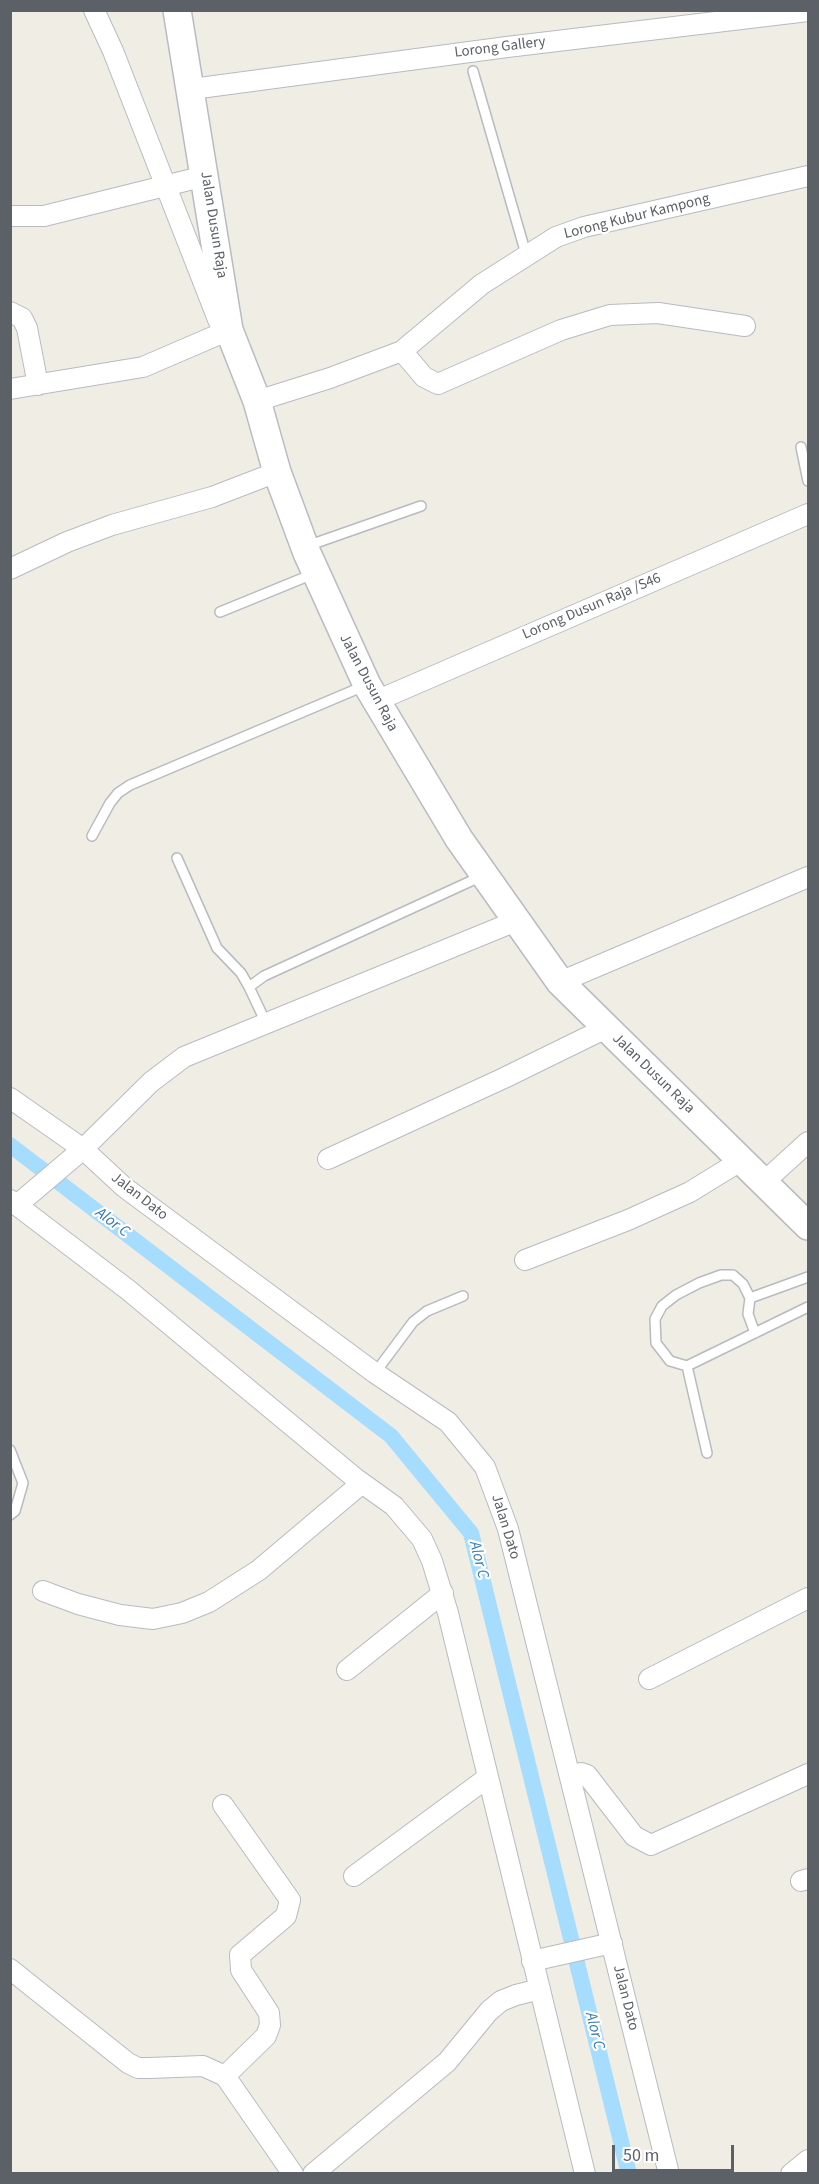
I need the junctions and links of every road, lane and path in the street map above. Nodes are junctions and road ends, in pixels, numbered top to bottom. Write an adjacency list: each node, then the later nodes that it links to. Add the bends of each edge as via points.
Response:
1 (94, 10): 8 (street)
2 (177, 10): 5 (main road, Jalan Dusun Raja)
3 (808, 11): 5 (street, Lorong Gallery)
4 (473, 71): 10 (lane)
5 (192, 89): 6 (main road, Jalan Dusun Raja)
6 (205, 176): 8 (street); 13 (main road, Jalan Dusun Raja)
7 (808, 176): 10 (street, Lorong Kubur Kampong, via 584,227)
8 (167, 185): 9 (street, via 44,216); 13 (street)
9 (10, 216)
10 (526, 254): 14 (street, Lorong Kubur Kampong, via 482,284)
11 (10, 312): 15 (street, via 22,318 27,328)
12 (744, 326): 14 (street, via 658,313 610,315 561,330 438,384 424,377)
13 (226, 332): 15 (street, via 143,367); 17 (main road, Jalan Dusun Raja)
14 (402, 351): 17 (street, Lorong Kubur Kampong)
15 (38, 385): 16 (street)
16 (10, 389)
17 (257, 401): 19 (main road, Jalan Dusun Raja)
18 (801, 447): 20 (lane)
19 (277, 472): 23 (main road, Jalan Dusun Raja); 24 (street, via 212,497 112,525)
20 (808, 481)
21 (421, 506): 23 (lane)
22 (808, 514): 27 (street, Lorong Dusun Raja /S46)
23 (305, 546): 25 (main road, Jalan Dusun Raja)
24 (10, 569)
25 (315, 573): 26 (lane); 27 (main road, Jalan Dusun Raja)
26 (220, 612)
27 (371, 693): 28 (lane, via 130,785 110,803); 30 (main road, Jalan Dusun Raja)
28 (92, 836)
29 (177, 858): 34 (lane, via 217,948)
30 (484, 875): 32 (main road, Jalan Dusun Raja); 34 (lane, via 264,976)
31 (808, 878): 33 (street)
32 (516, 921): 33 (main road, Jalan Dusun Raja); 35 (street)
33 (560, 982): 36 (main road, Jalan Dusun Raja)
34 (249, 987): 35 (lane)
35 (267, 1025): 39 (street, via 184,1057 151,1082)
36 (606, 1028): 40 (street); 41 (main road, Jalan Dusun Raja)
37 (10, 1098): 39 (street, Jalan Dato)
38 (808, 1142): 42 (street)
39 (80, 1151): 43 (street); 52 (street, Jalan Dato)
40 (328, 1159)
41 (742, 1160): 42 (main road, Jalan Dusun Raja); 45 (street, via 690,1192)
42 (764, 1182): 44 (main road, Jalan Dusun Raja)
43 (17, 1201): 55 (street)
44 (808, 1226)
45 (525, 1260)
46 (808, 1277): 48 (lane)
47 (463, 1296): 52 (lane, via 427,1311 413,1322)
48 (750, 1298): 50 (lane, via 748,1314); 51 (lane, via 738,1279 727,1274 699,1283 662,1306 655,1320 656,1343 670,1361)
49 (808, 1307): 50 (lane)
50 (755, 1333): 51 (lane)
51 (687, 1366): 54 (lane)
52 (375, 1374): 63 (street, Jalan Dato, via 448,1422 485,1467 508,1529)
53 (10, 1450): 56 (lane, via 23,1483 15,1511)
54 (706, 1453)
55 (362, 1483): 57 (street, via 259,1570 209,1602 182,1613 153,1619 120,1614); 58 (street, via 408,1520 422,1539)
56 (10, 1515)
57 (43, 1591)
58 (442, 1593): 60 (street); 64 (street)
59 (808, 1598): 61 (street)
60 (347, 1670)
61 (649, 1679)
62 (808, 1774): 63 (street, via 651,1845 634,1836 587,1775)
63 (570, 1776): 67 (street, Jalan Dato)
64 (487, 1778): 66 (street); 68 (street)
65 (223, 1804): 71 (street, via 290,1900 286,1916 240,1955 242,1970 268,2013 270,2025 266,2036)
66 (354, 1876)
67 (610, 1943): 68 (street); 76 (street, Jalan Dato)
68 (536, 1960): 70 (street)
69 (10, 1969): 71 (street, via 138,2068 203,2066)
70 (540, 1989): 74 (street, via 501,2001 447,2062); 75 (street)
71 (225, 2076): 73 (street)
72 (808, 2160): 77 (street)
73 (294, 2174)
74 (313, 2174)
75 (585, 2174)
76 (669, 2174)
77 (791, 2174)

